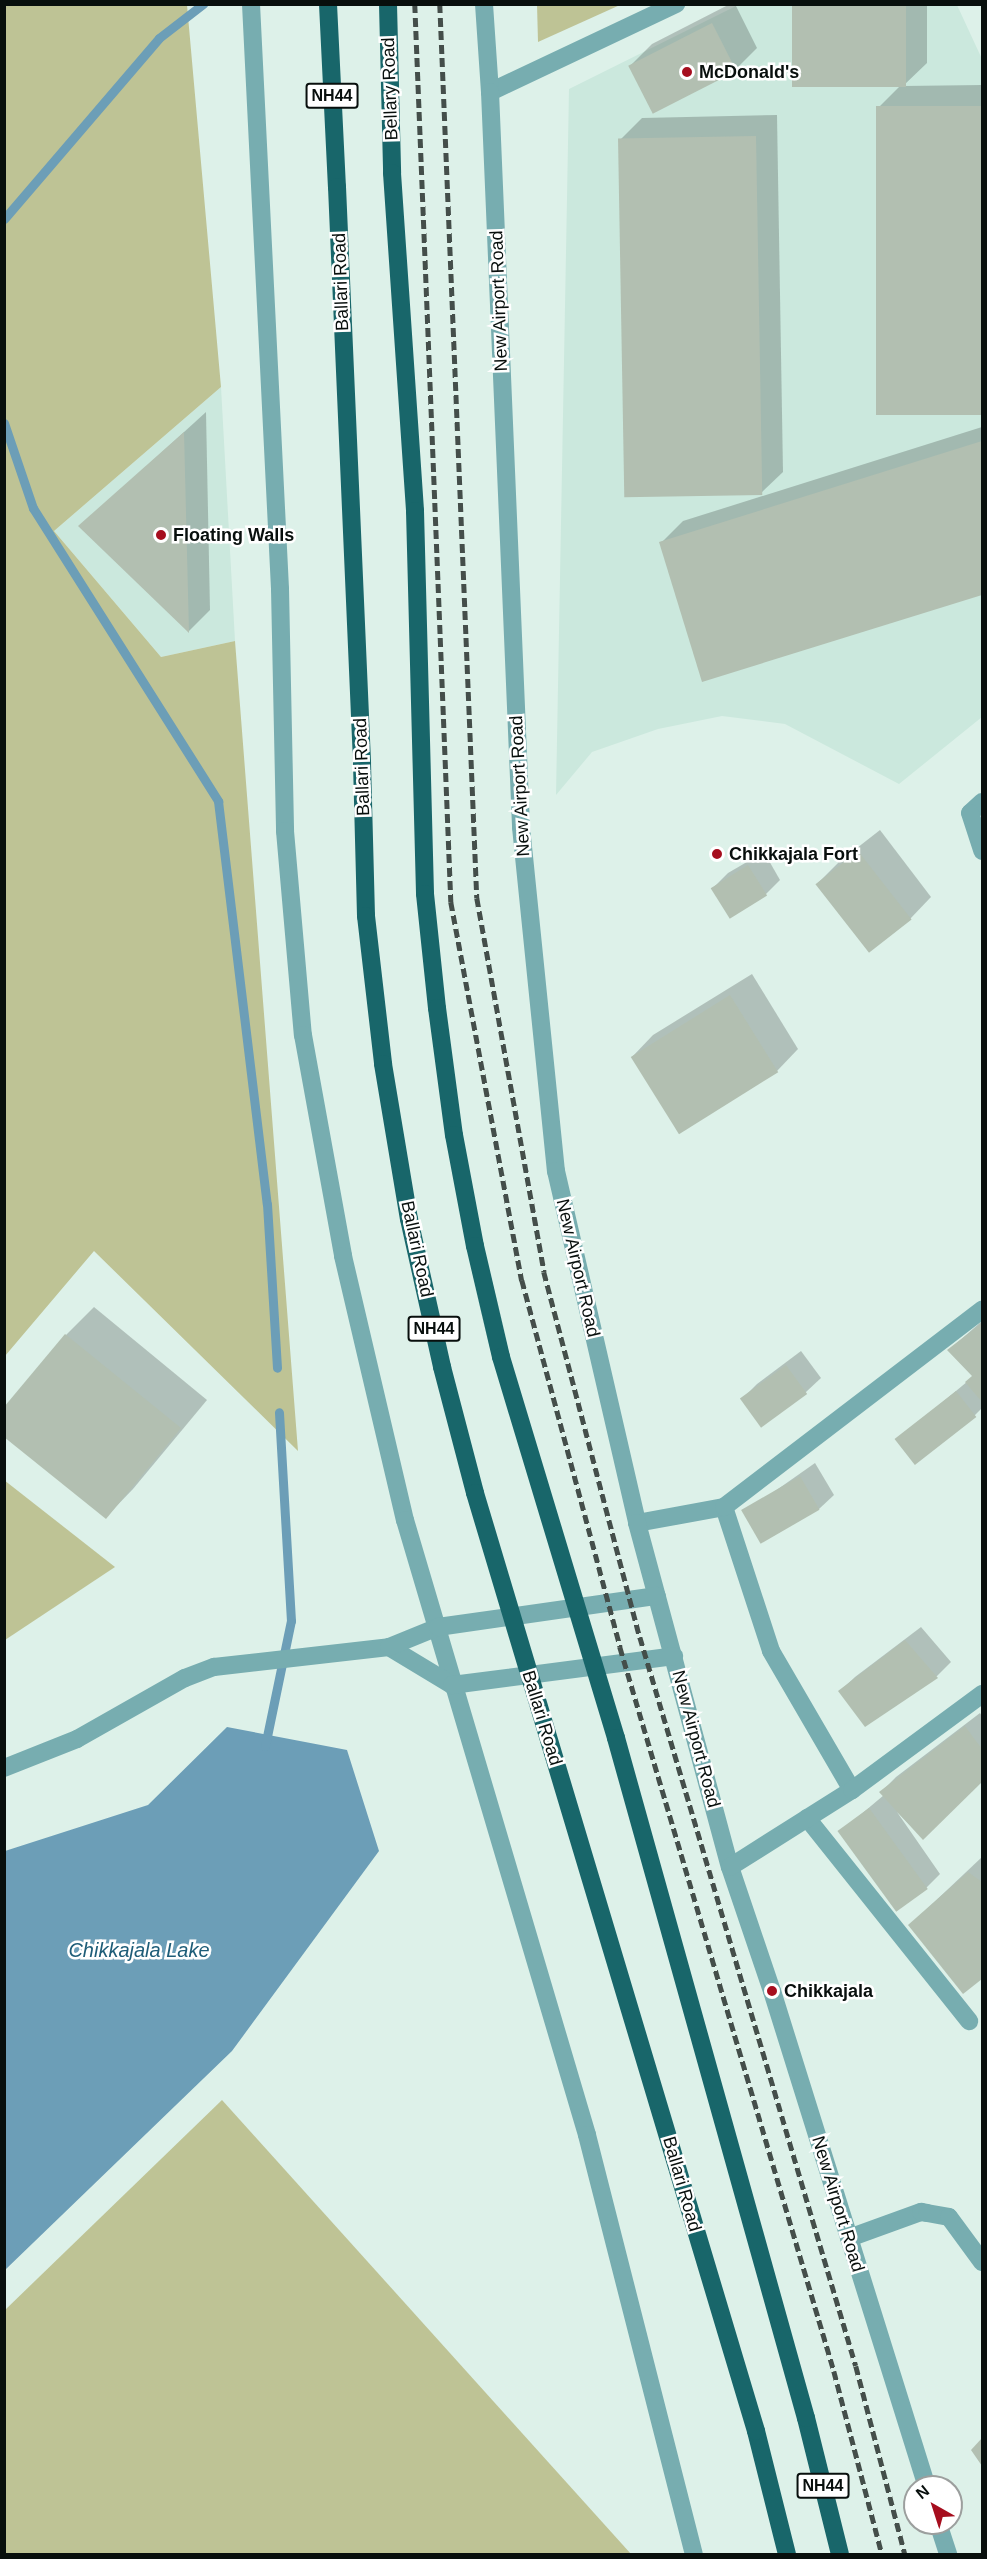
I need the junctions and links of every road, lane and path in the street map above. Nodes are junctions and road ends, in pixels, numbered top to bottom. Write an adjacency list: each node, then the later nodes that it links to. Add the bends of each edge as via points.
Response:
1 (251, 4): 13 (street, via 280,589 285,831 303,1035 343,1256 405,1521)
2 (328, 4): 28 (highway, Ballari Road / NH44, bridge, via 366,916 383,1064 409,1219 475,1492 756,2431)
3 (388, 4): 29 (highway, Bellary Road / NH44, bridge, via 392,173 415,511 425,894 454,1135 501,1357 616,1738 806,2418)
4 (484, 4): 6 (street, New Airport Road)
5 (676, 4): 6 (street)
6 (490, 92): 11 (street, New Airport Road, via 521,827 547,1088 556,1171)
7 (982, 802): 8 (street, via 970,813)
8 (982, 852)
9 (982, 1310): 10 (street)
10 (724, 1507): 11 (street); 19 (street, via 771,1651)
11 (637, 1524): 12 (street, New Airport Road)
12 (657, 1596): 13 (street); 15 (street, New Airport Road)
13 (438, 1627): 14 (street); 16 (street)
14 (389, 1647): 16 (street); 18 (street, via 214,1667 185,1678 77,1739)
15 (674, 1656): 16 (street); 21 (street, New Airport Road)
16 (452, 1685): 27 (street, via 587,2134)
17 (982, 1694): 19 (street)
18 (4, 1767)
19 (852, 1790): 20 (street)
20 (807, 1818): 21 (street); 22 (street)
21 (730, 1867): 23 (street, New Airport Road)
22 (969, 2021)
23 (849, 2238): 24 (street, via 927,2213 949,2217); 25 (street, New Airport Road)
24 (982, 2262)
25 (923, 2475)
26 (942, 2535): 30 (street)
27 (694, 2554)
28 (787, 2554)
29 (840, 2554)
30 (948, 2554)

